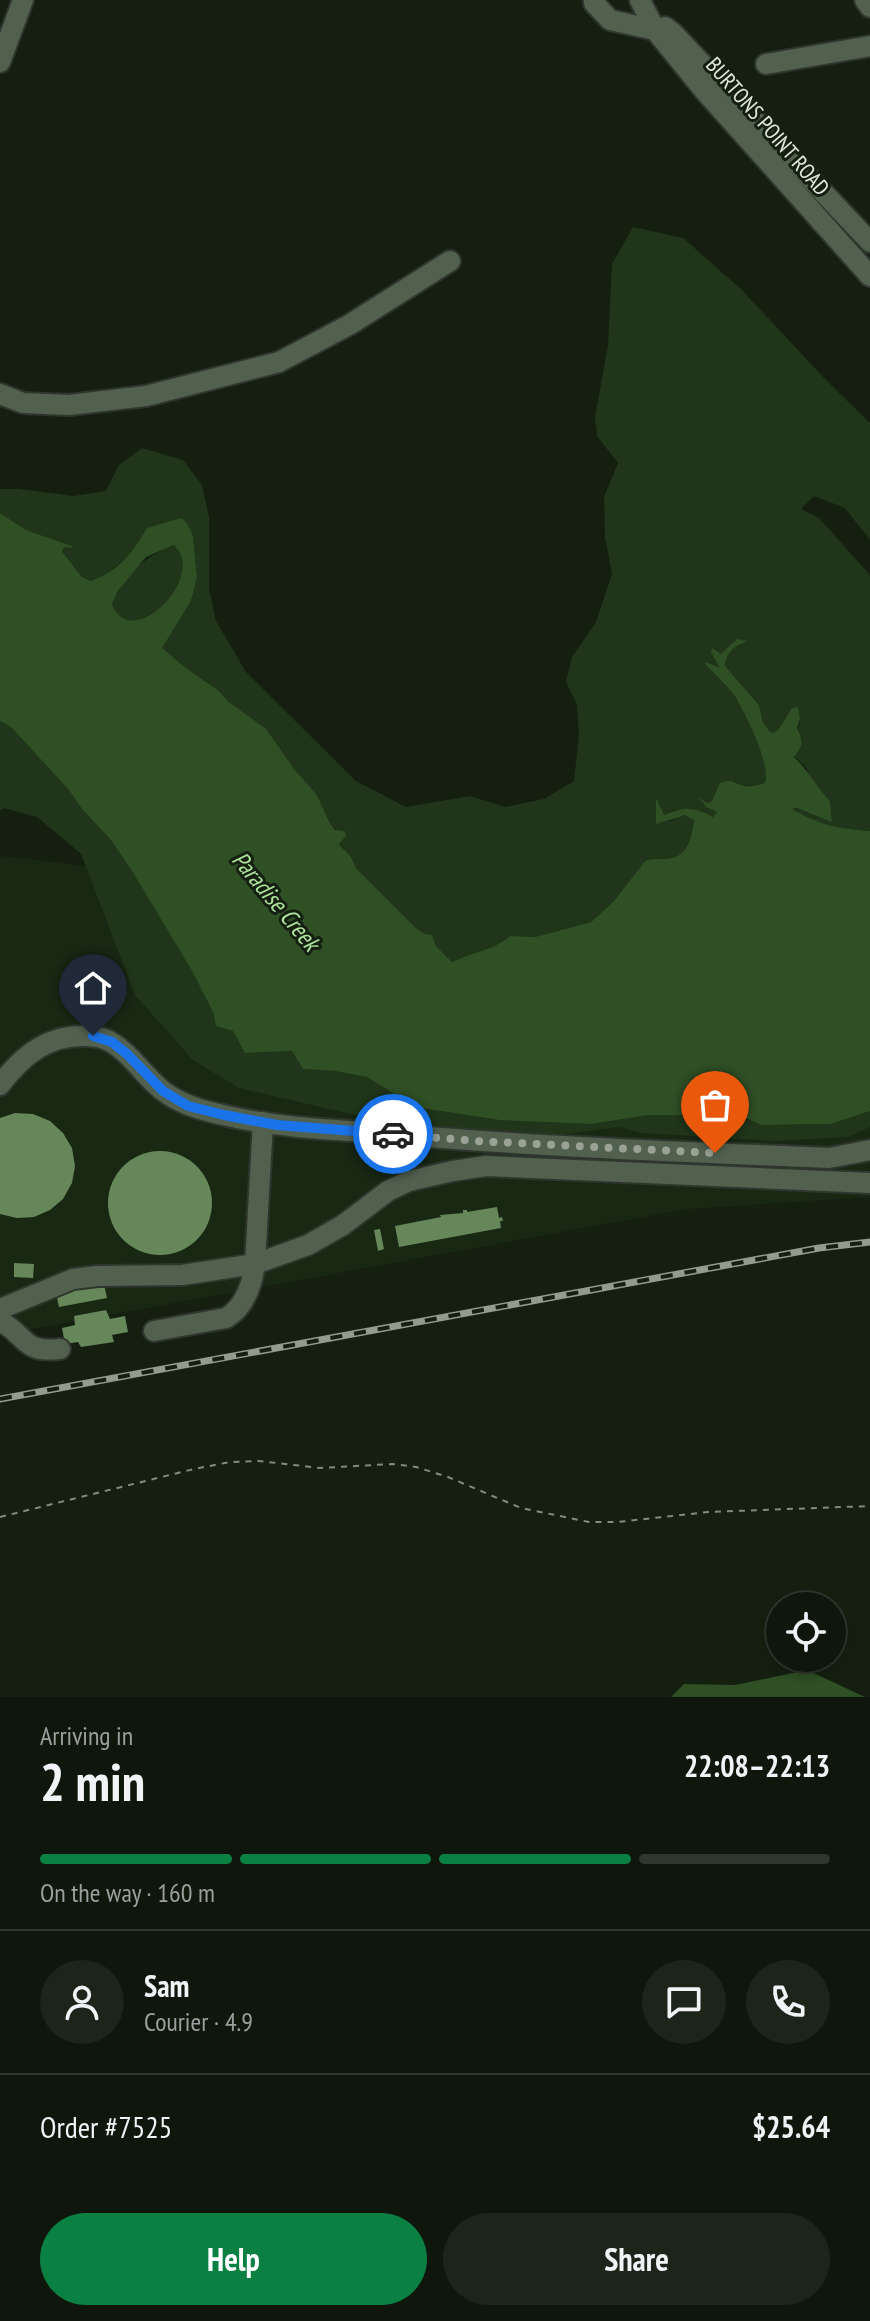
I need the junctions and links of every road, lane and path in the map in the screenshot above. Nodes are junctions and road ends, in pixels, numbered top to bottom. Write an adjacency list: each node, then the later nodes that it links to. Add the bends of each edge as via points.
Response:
1 (23, 0): 8 (street)
2 (594, 0): 6 (street, via 610,20)
3 (640, 0): 6 (street, BURTONS POINT ROAD)
4 (865, 0): 5 (street)
5 (870, 7)
6 (655, 30): 10 (street, via 665,27 673,33); 12 (street, BURTONS POINT ROAD)
7 (870, 46): 9 (street)
8 (0, 62)
9 (766, 64)
10 (870, 242)
11 (450, 261): 13 (street, via 279,362 146,396 69,405 23,403)
12 (870, 276)
13 (0, 394)
14 (0, 1085): 15 (street, via 30,1052 50,1041 93,1036 112,1042 163,1091 188,1106)
15 (263, 1122): 16 (street, via 616,1149 829,1158); 18 (street)
16 (870, 1150)
17 (870, 1183): 18 (street, via 486,1166 409,1181 308,1245)
18 (255, 1264): 19 (street, via 182,1275 73,1279); 21 (street, via 252,1281 226,1318)
19 (0, 1309)
20 (0, 1321): 22 (street, via 32,1347)
21 (154, 1331)
22 (60, 1349)
23 (870, 1506): 24 (path, via 589,1522 521,1508 416,1467 320,1468 259,1461 194,1469)
24 (0, 1517)

